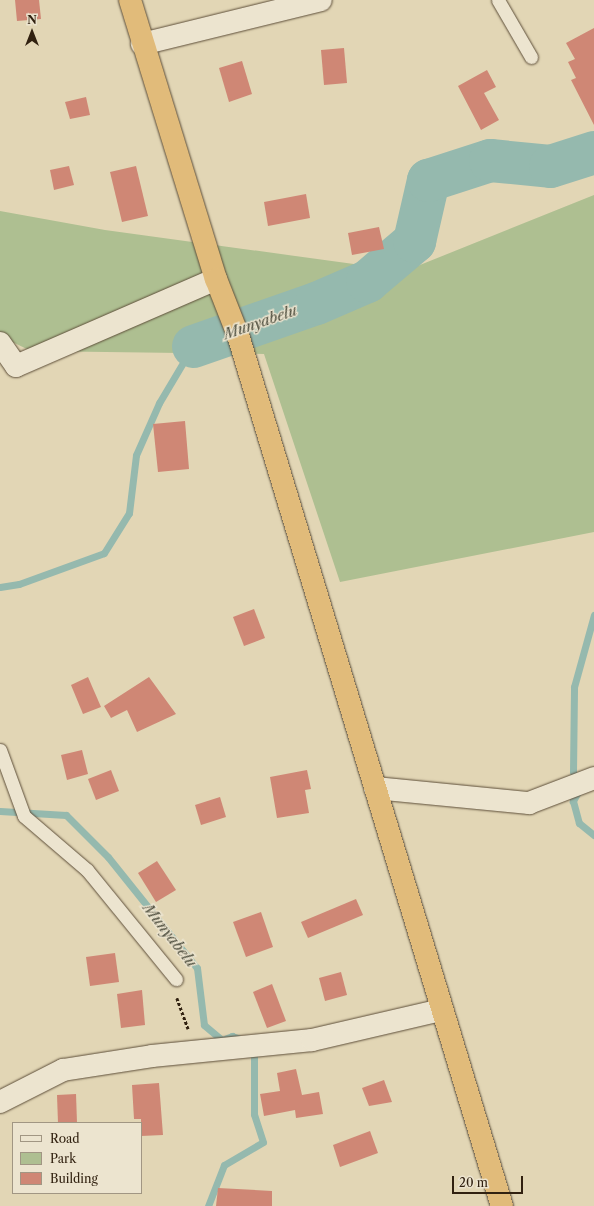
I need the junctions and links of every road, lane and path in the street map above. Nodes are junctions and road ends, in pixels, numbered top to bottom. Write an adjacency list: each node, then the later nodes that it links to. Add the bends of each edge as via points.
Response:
1 (130, 0): 4 (highway)
2 (321, 0): 4 (street)
3 (498, 0): 5 (lane)
4 (142, 44): 6 (highway)
5 (531, 58)
6 (216, 279): 7 (street, via 16,366); 10 (highway, via 238,335)
7 (0, 343)
8 (0, 750): 11 (lane, via 24,816 87,870)
9 (594, 778): 10 (street, via 529,803)
10 (375, 788): 12 (highway)
11 (176, 979): 13 (path, via 177,997)
12 (442, 1010): 13 (street, via 312,1040); 15 (highway)
13 (194, 1053): 14 (street, via 64,1070)
14 (0, 1102)
15 (502, 1206)

